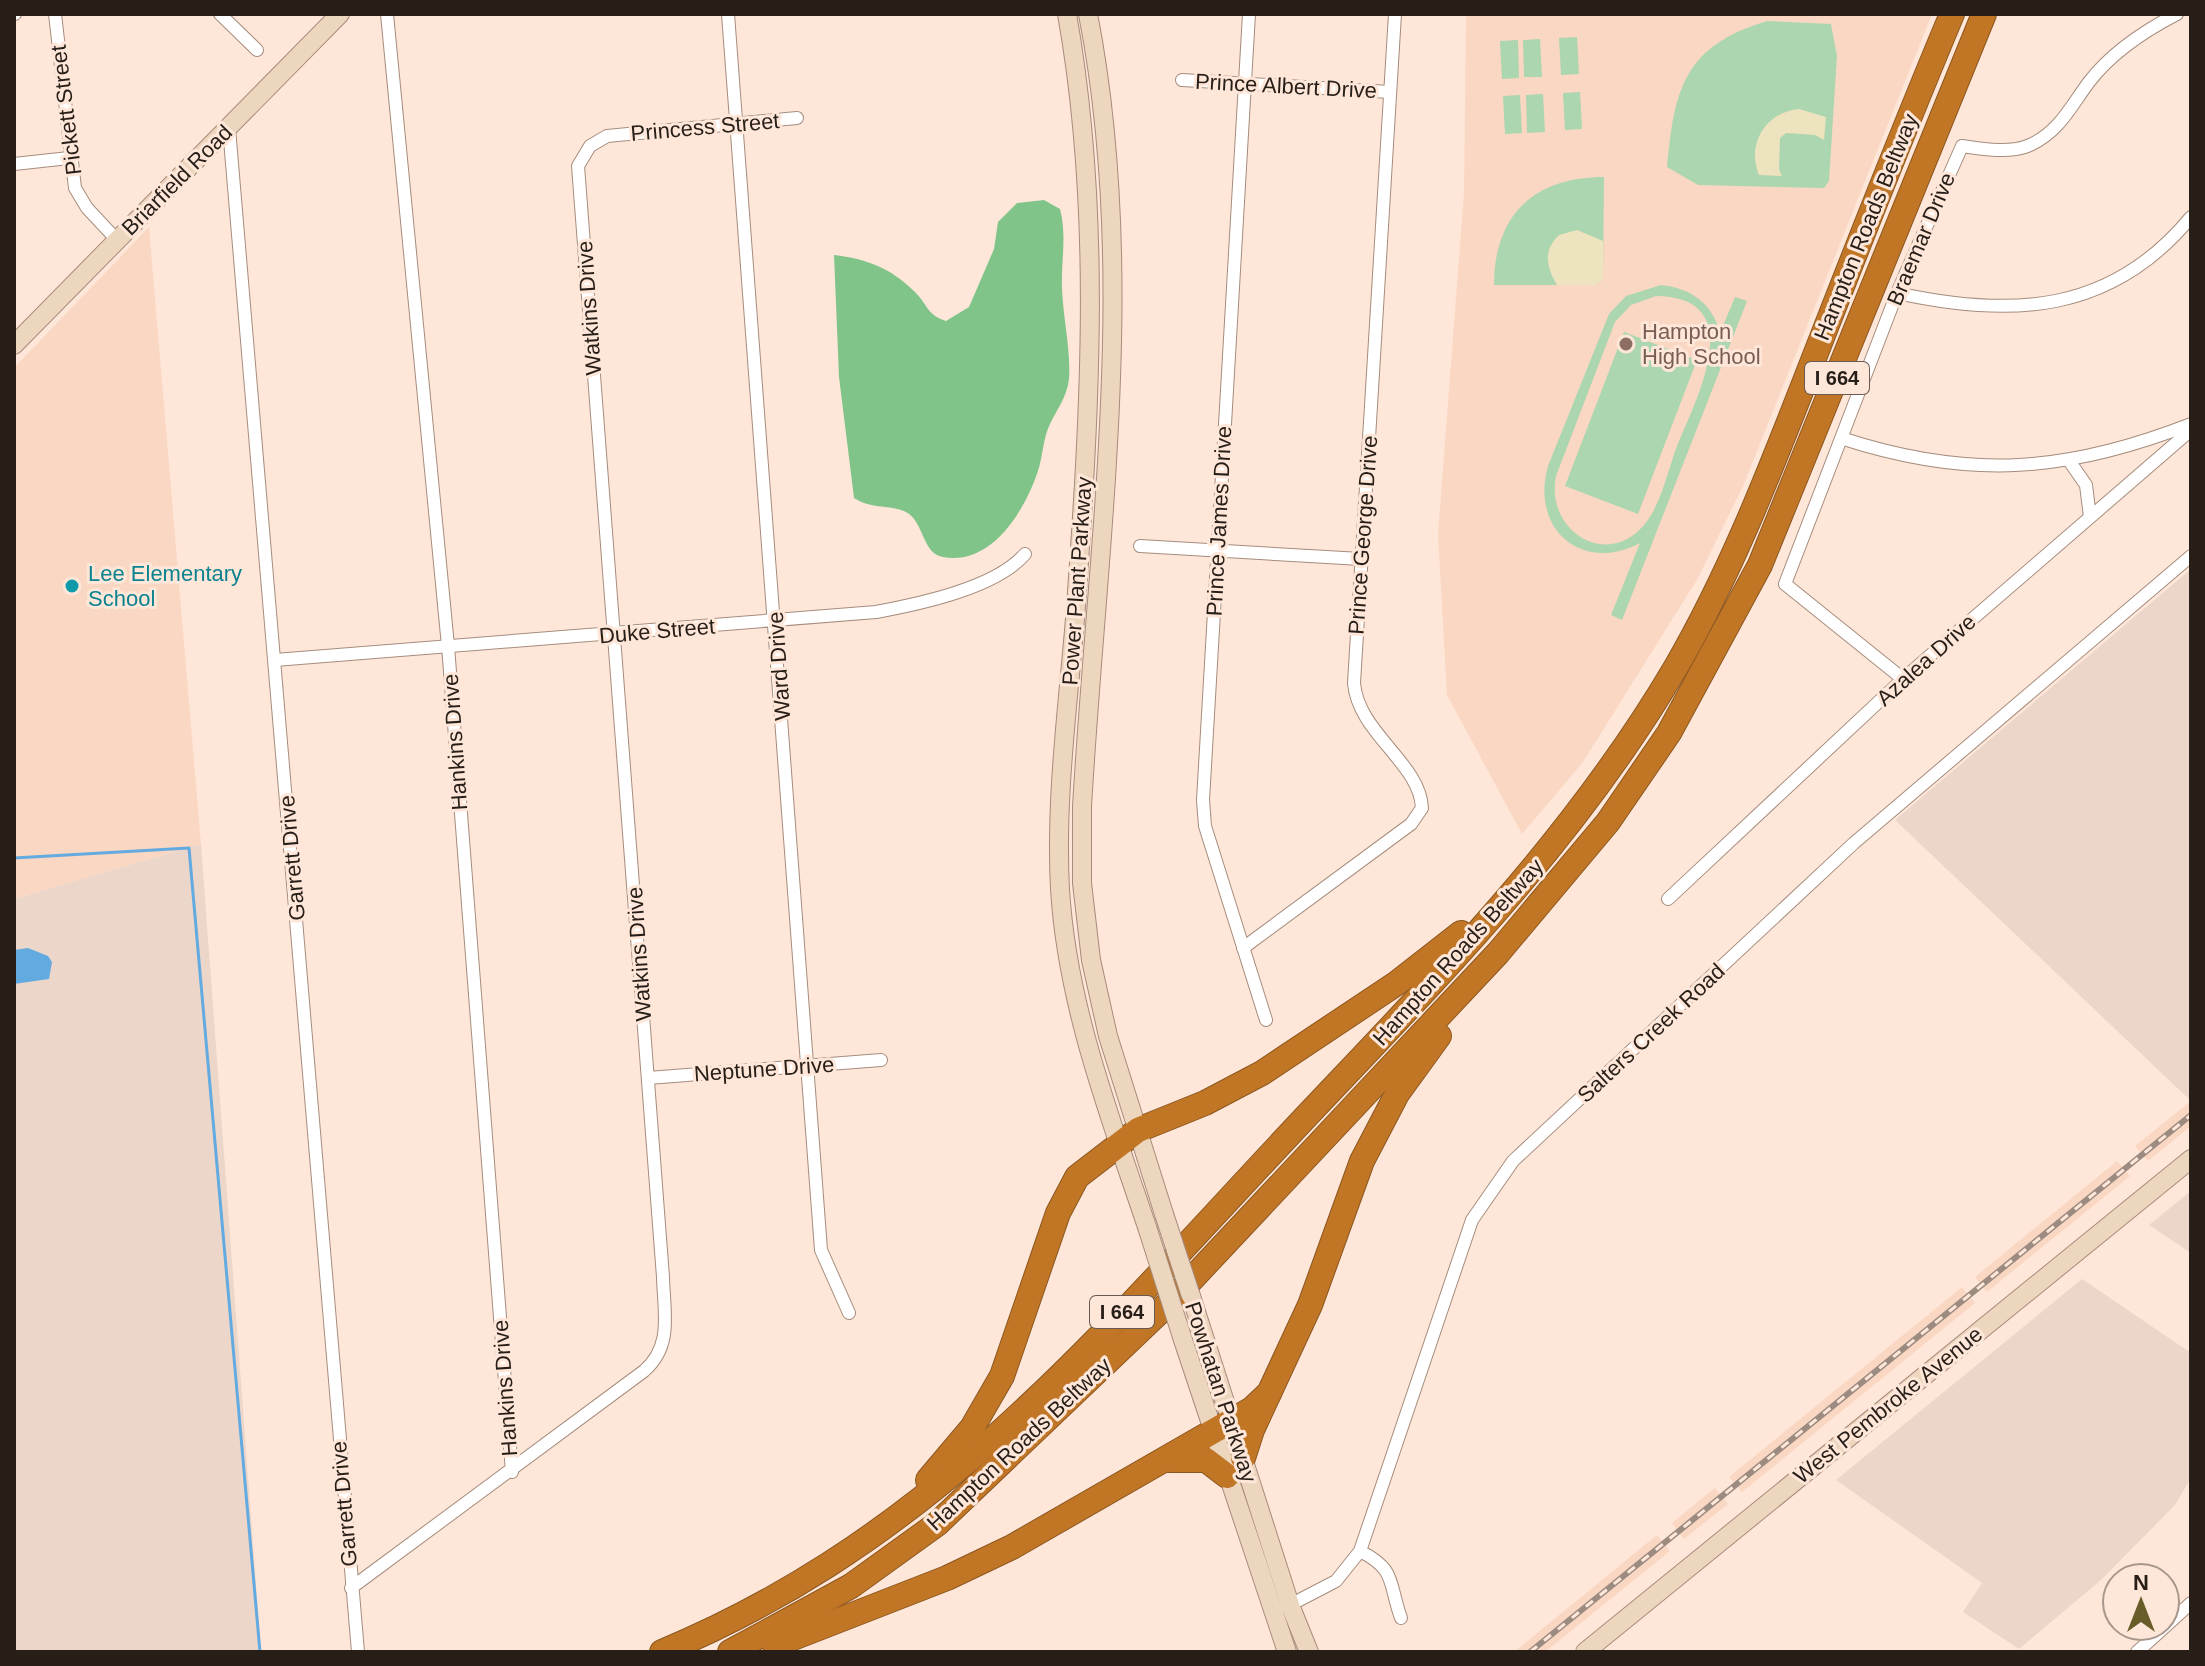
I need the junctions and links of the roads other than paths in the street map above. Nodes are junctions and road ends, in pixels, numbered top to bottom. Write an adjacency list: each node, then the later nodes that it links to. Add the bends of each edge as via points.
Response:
1 (55, 14): 20 (street, Pickett Street)
2 (220, 14): 13 (street)
3 (340, 14): 19 (main road, Briarfield Road)
4 (387, 14): 38 (street, Hankins Drive)
5 (728, 14): 18 (street, Ward Drive)
6 (1067, 14): 49 (main road, Power Plant Parkway, via 1088,177 1091,368 1060,813 1060,889 1077,1004)
7 (1088, 14): 49 (main road, Power Plant Parkway, via 1107,158 1112,331 1082,883)
8 (1249, 14): 15 (street, Prince James Drive)
9 (1395, 14): 16 (street, Prince George Drive)
10 (1952, 14): 41 (highway, Hampton Roads Beltway / I 664, via 1737,547 1694,634 1594,792)
11 (1984, 14): 44 (highway, Hampton Roads Beltway / I 664, via 1766,552 1723,638 1669,733 1608,822)
12 (2177, 14): 25 (street, Braemar Drive, via 2139,33 2090,80 2065,119 2029,146 1962,146)
13 (257, 50)
14 (1182, 80): 15 (street, Prince Albert Drive)
15 (1245, 83): 16 (street, Prince Albert Drive); 32 (street, Prince James Drive)
16 (1390, 92): 35 (street, Prince George Drive)
17 (797, 118): 18 (street, Princess Street)
18 (736, 126): 22 (street, Princess Street, via 607,136 590,146); 36 (street, Ward Drive)
19 (229, 128): 24 (main road, Briarfield Road); 39 (street, Garrett Drive)
20 (69, 158): 21 (street); 24 (street, Pickett Street, via 75,188)
21 (14, 164)
22 (578, 166): 37 (street, Watkins Drive)
23 (2191, 217): 25 (street, via 2118,279 2059,302 2012,308 1956,306)
24 (117, 240): 26 (main road, Briarfield Road)
25 (1897, 293): 28 (street, Braemar Drive)
26 (14, 345)
27 (2191, 427): 29 (street); 30 (street, Azalea Drive)
28 (1844, 439): 29 (street, via 1888,454 1971,467); 40 (street, Braemar Drive, via 1785,584)
29 (2070, 462): 30 (street, via 2086,485)
30 (2090, 517): 40 (street, Azalea Drive)
31 (1140, 546): 32 (street)
32 (1217, 551): 35 (street); 43 (street, Prince James Drive, via 1203,814)
33 (1025, 554): 36 (street, Duke Street, via 1006,572 918,605)
34 (2191, 556): 57 (street, Salters Creek Road, via 1854,843 1513,1161 1472,1220)
35 (1361, 559): 43 (street, Prince George Drive, via 1354,692 1363,714 1417,788 1422,808 1411,824)
36 (776, 620): 37 (street, Duke Street); 47 (street, Ward Drive)
37 (615, 634): 38 (street, Duke Street); 48 (street, Watkins Drive)
38 (448, 646): 39 (street, Duke Street); 56 (street, Hankins Drive)
39 (275, 660): 59 (street, Garrett Drive)
40 (1903, 679): 42 (street, Azalea Drive)
41 (1517, 891): 49 (highway, via 1488,907 1397,983 1262,1073); 58 (highway, Hampton Roads Beltway / I 664, via 1016,1421 940,1487)
42 (1668, 899)
43 (1243, 948): 45 (street, Prince James Drive)
44 (1498, 953): 52 (highway, via 1476,992 1410,1073 1379,1126 1310,1305); 66 (highway, Hampton Roads Beltway / I 664, via 1176,1296 937,1524 851,1586)
45 (1266, 1020)
46 (881, 1060): 47 (street, Neptune Drive)
47 (810, 1066): 48 (street, Neptune Drive); 51 (street, Ward Drive, via 821,1250)
48 (648, 1078): 56 (street, Watkins Drive, via 663,1277 664,1342 659,1358)
49 (1128, 1136): 53 (main road, Powhatan Parkway, bridge, via 1148,1230 1183,1340); 53 (main road, Powhatan Parkway, bridge, via 1164,1214 1199,1322); 58 (highway, via 1077,1177 1065,1194 1012,1353 972,1428 936,1472)
50 (2191, 1159): 70 (main road, West Pembroke Avenue)
51 (849, 1313)
52 (1269, 1393): 53 (highway); 55 (highway)
53 (1221, 1427): 54 (highway); 55 (main road, Powhatan Parkway)
54 (1167, 1460): 55 (highway); 67 (highway, via 947,1578)
55 (1235, 1467): 61 (main road, Powhatan Parkway); 62 (main road, Powhatan Parkway)
56 (512, 1472): 59 (street, Watkins Drive)
57 (1360, 1551): 61 (street, Salters Creek Road, via 1336,1581); 63 (street, via 1388,1571)
58 (841, 1559): 65 (highway, Hampton Roads Beltway / I 664, via 754,1609)
59 (351, 1588): 64 (street, Garrett Drive)
60 (2191, 1603): 71 (street)
61 (1290, 1605): 62 (street, Salters Creek Road); 69 (main road, Powhatan Parkway)
62 (1272, 1613): 68 (main road, Powhatan Parkway)
63 (1401, 1618)
64 (358, 1652)
65 (662, 1652)
66 (730, 1652)
67 (755, 1652)
68 (1287, 1652)
69 (1309, 1652)
70 (1585, 1652)
71 (2137, 1652)

